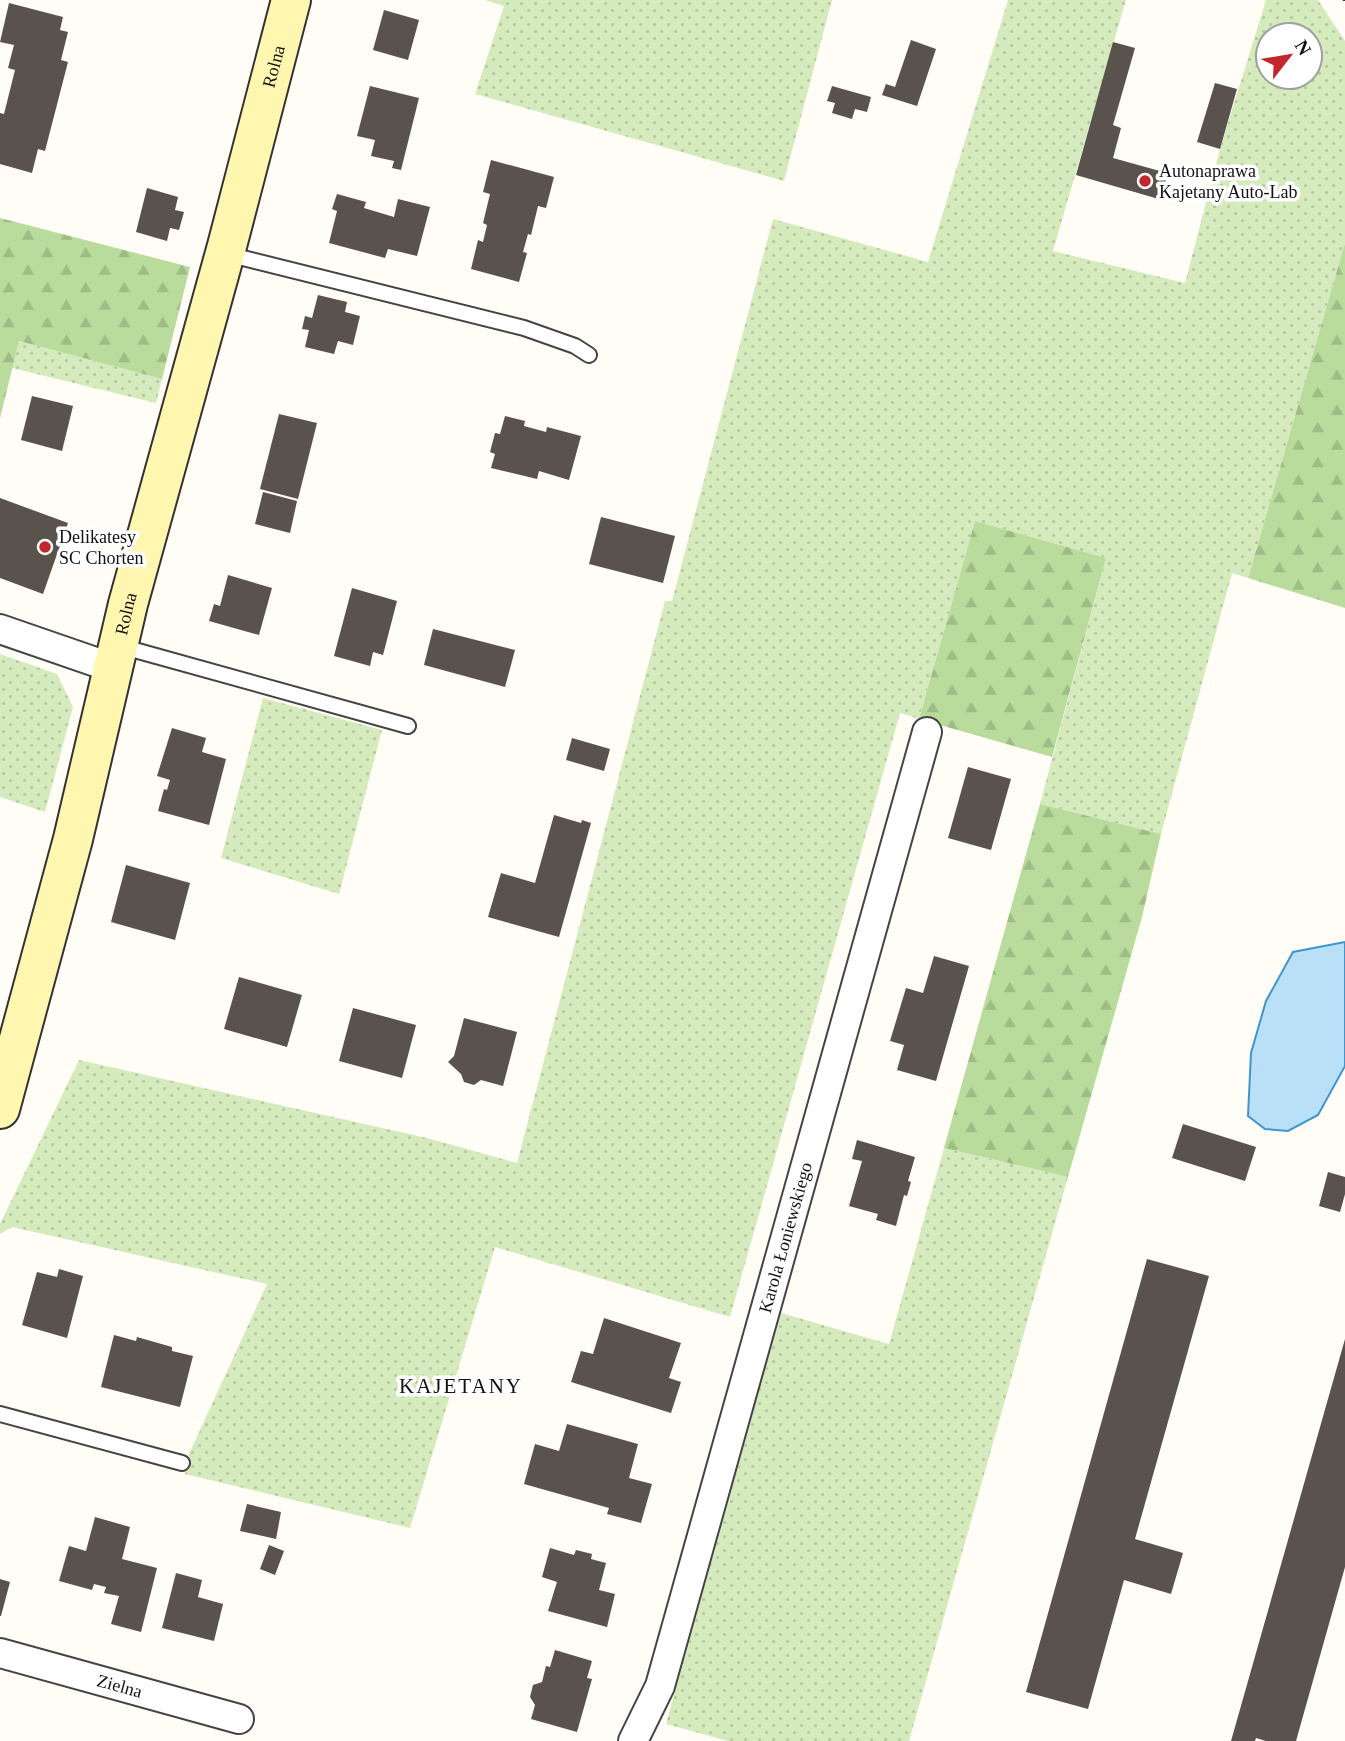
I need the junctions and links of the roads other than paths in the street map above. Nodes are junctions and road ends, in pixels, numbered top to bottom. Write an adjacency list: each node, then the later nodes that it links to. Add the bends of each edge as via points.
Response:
1 (291, 0): 2 (street, Rolna)
2 (225, 254): 3 (lane, via 524,328); 5 (street, Rolna)
3 (589, 355)
4 (0, 629): 5 (street)
5 (116, 657): 6 (lane); 8 (street, Rolna)
6 (408, 726)
7 (927, 732): 13 (street, Karola Łoniewskiego, via 660,1686)
8 (0, 1109)
9 (0, 1414): 10 (lane)
10 (182, 1463)
11 (0, 1653): 12 (street, Zielna)
12 (239, 1718)
13 (633, 1741)

